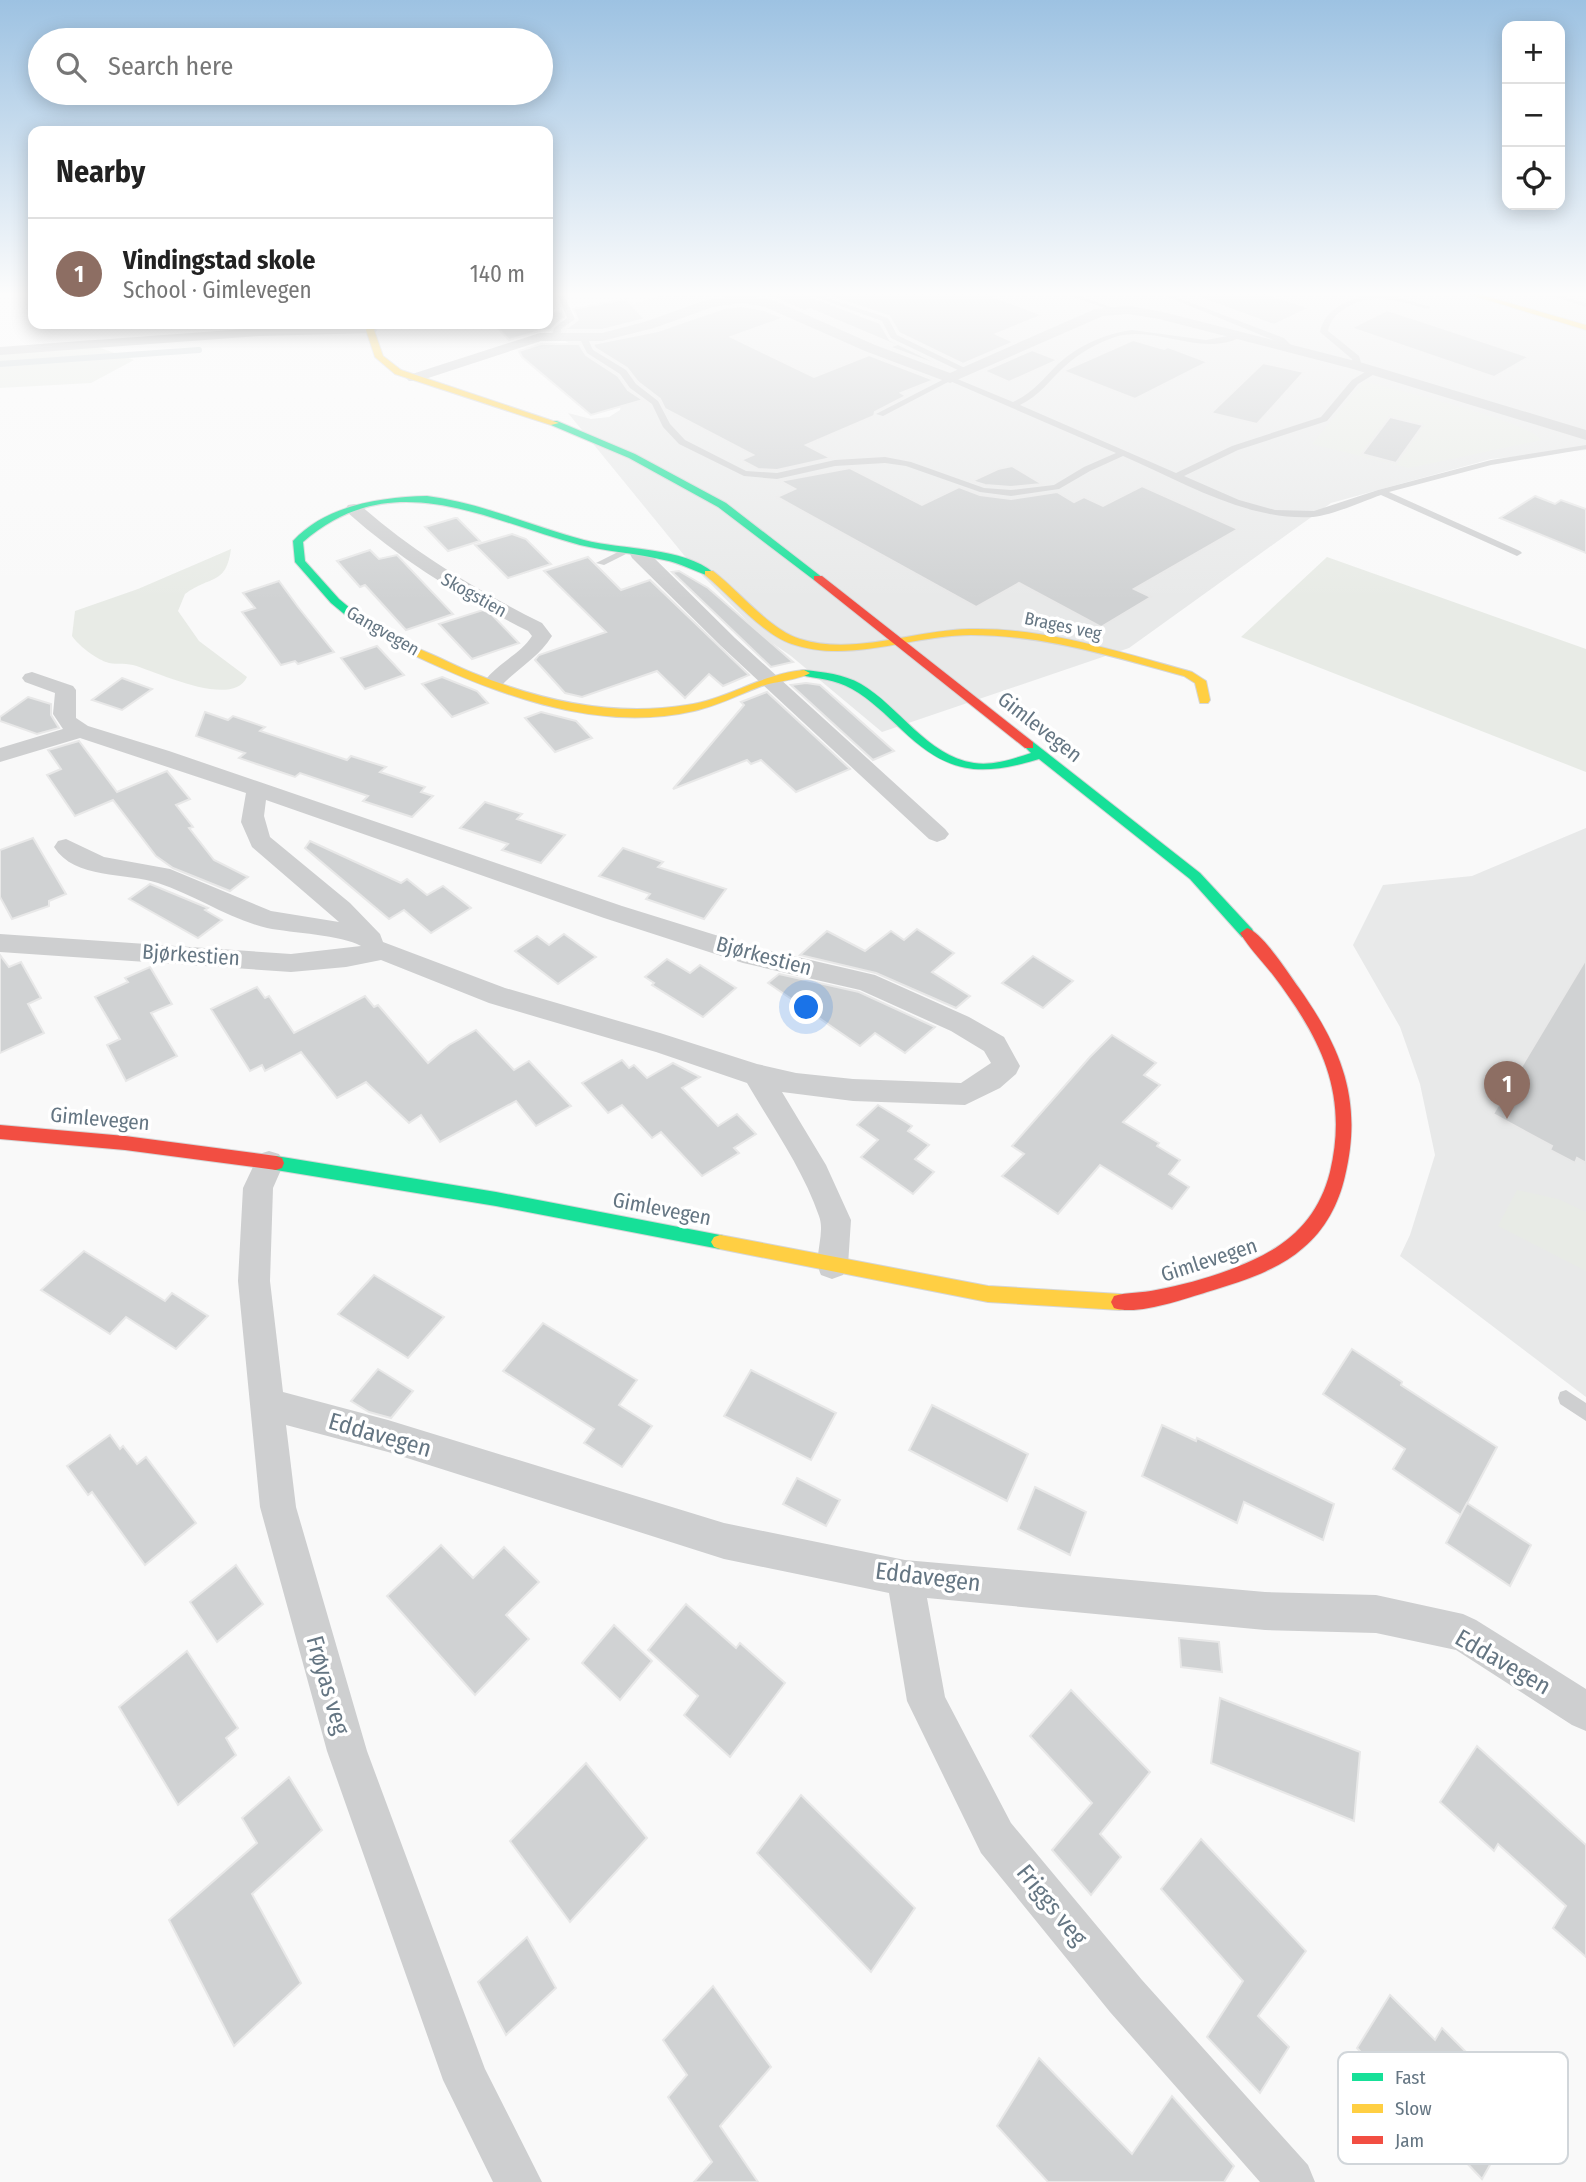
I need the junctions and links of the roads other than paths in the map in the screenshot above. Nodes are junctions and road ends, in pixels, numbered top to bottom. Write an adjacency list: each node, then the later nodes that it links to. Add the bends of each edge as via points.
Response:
1 (473, 397): 19 (street, Gimlevegen, via 594,439 722,505)
2 (647, 397): 12 (lane, via 672,434 744,473 777,476 845,461 885,460 983,490 1011,493 1056,487)
3 (913, 397): 9 (lane)
4 (995, 397): 8 (lane)
5 (1033, 397): 8 (lane)
6 (1343, 397): 13 (lane, via 1324,419 1235,448)
7 (1459, 397): 10 (street)
8 (1014, 405): 12 (lane)
9 (880, 414)
10 (1586, 435)
11 (1586, 447): 14 (lane, via 1491,463)
12 (1124, 453): 13 (lane)
13 (1177, 476): 14 (lane, via 1275,513 1315,514)
14 (1381, 492): 17 (lane)
15 (354, 509): 16 (street, Gangvegen, via 400,496 443,497 545,532); 22 (street, Skogstien, via 387,540 433,571 535,627 542,636 540,643); 22 (street, Gangvegen, via 310,528 298,541 300,561 332,600 360,622 391,640)
16 (633, 553): 18 (lane); 19 (street, Gangvegen, via 698,566 793,642 855,645); 21 (street)
17 (1517, 554)
18 (601, 563)
19 (894, 639): 23 (street, Brages veg, via 967,632 1030,637 1188,674 1200,681); 25 (street, Gimlevegen)
20 (32, 678): 24 (street, via 66,690 64,719)
21 (768, 679): 22 (street, Gangvegen, via 684,711 629,716 522,694); 25 (street, Gangvegen, via 806,672 852,682 872,694 928,747 957,764 1014,766); 28 (street)
22 (494, 682)
23 (1204, 700)
24 (80, 731): 26 (street); 27 (street, Bjørkestien)
25 (1041, 754): 35 (street, Gimlevegen, via 1195,876 1239,923 1311,1020 1335,1066 1345,1099 1347,1129 1326,1212 1304,1239 1268,1266 1157,1299 1083,1301 988,1294)
26 (0, 755)
27 (258, 790): 31 (street, Bjørkestien, via 250,808 252,827 260,841 341,909); 32 (street, Bjørkestien, via 625,916 752,956 866,982 994,1044 1006,1066 965,1094 853,1090)
28 (937, 834)
29 (66, 846): 31 (street, Bjørkestien, via 83,859 161,875 267,919)
30 (0, 943): 31 (street, Bjørkestien, via 291,963 346,958)
31 (374, 944): 32 (street, Bjørkestien, via 498,996)
32 (757, 1075): 35 (street, via 816,1174 836,1220)
33 (0, 1132): 34 (street, Gimlevegen, via 164,1146)
34 (269, 1163): 35 (street, Gimlevegen, via 550,1208); 37 (street, Frøyas veg, via 258,1188 254,1251)
35 (832, 1265)
36 (1566, 1398): 38 (lane)
37 (266, 1404): 39 (street, Eddavegen, via 388,1436 724,1541); 41 (street, Frøyas veg, via 278,1507 347,1751 466,2080)
38 (1586, 1413)
39 (905, 1578): 40 (street, Eddavegen, via 1265,1611 1376,1614 1463,1633); 42 (street, Friggs veg, via 926,1701 996,1838 1126,1996)
40 (1586, 1711)
41 (518, 2182)
42 (1291, 2182)

